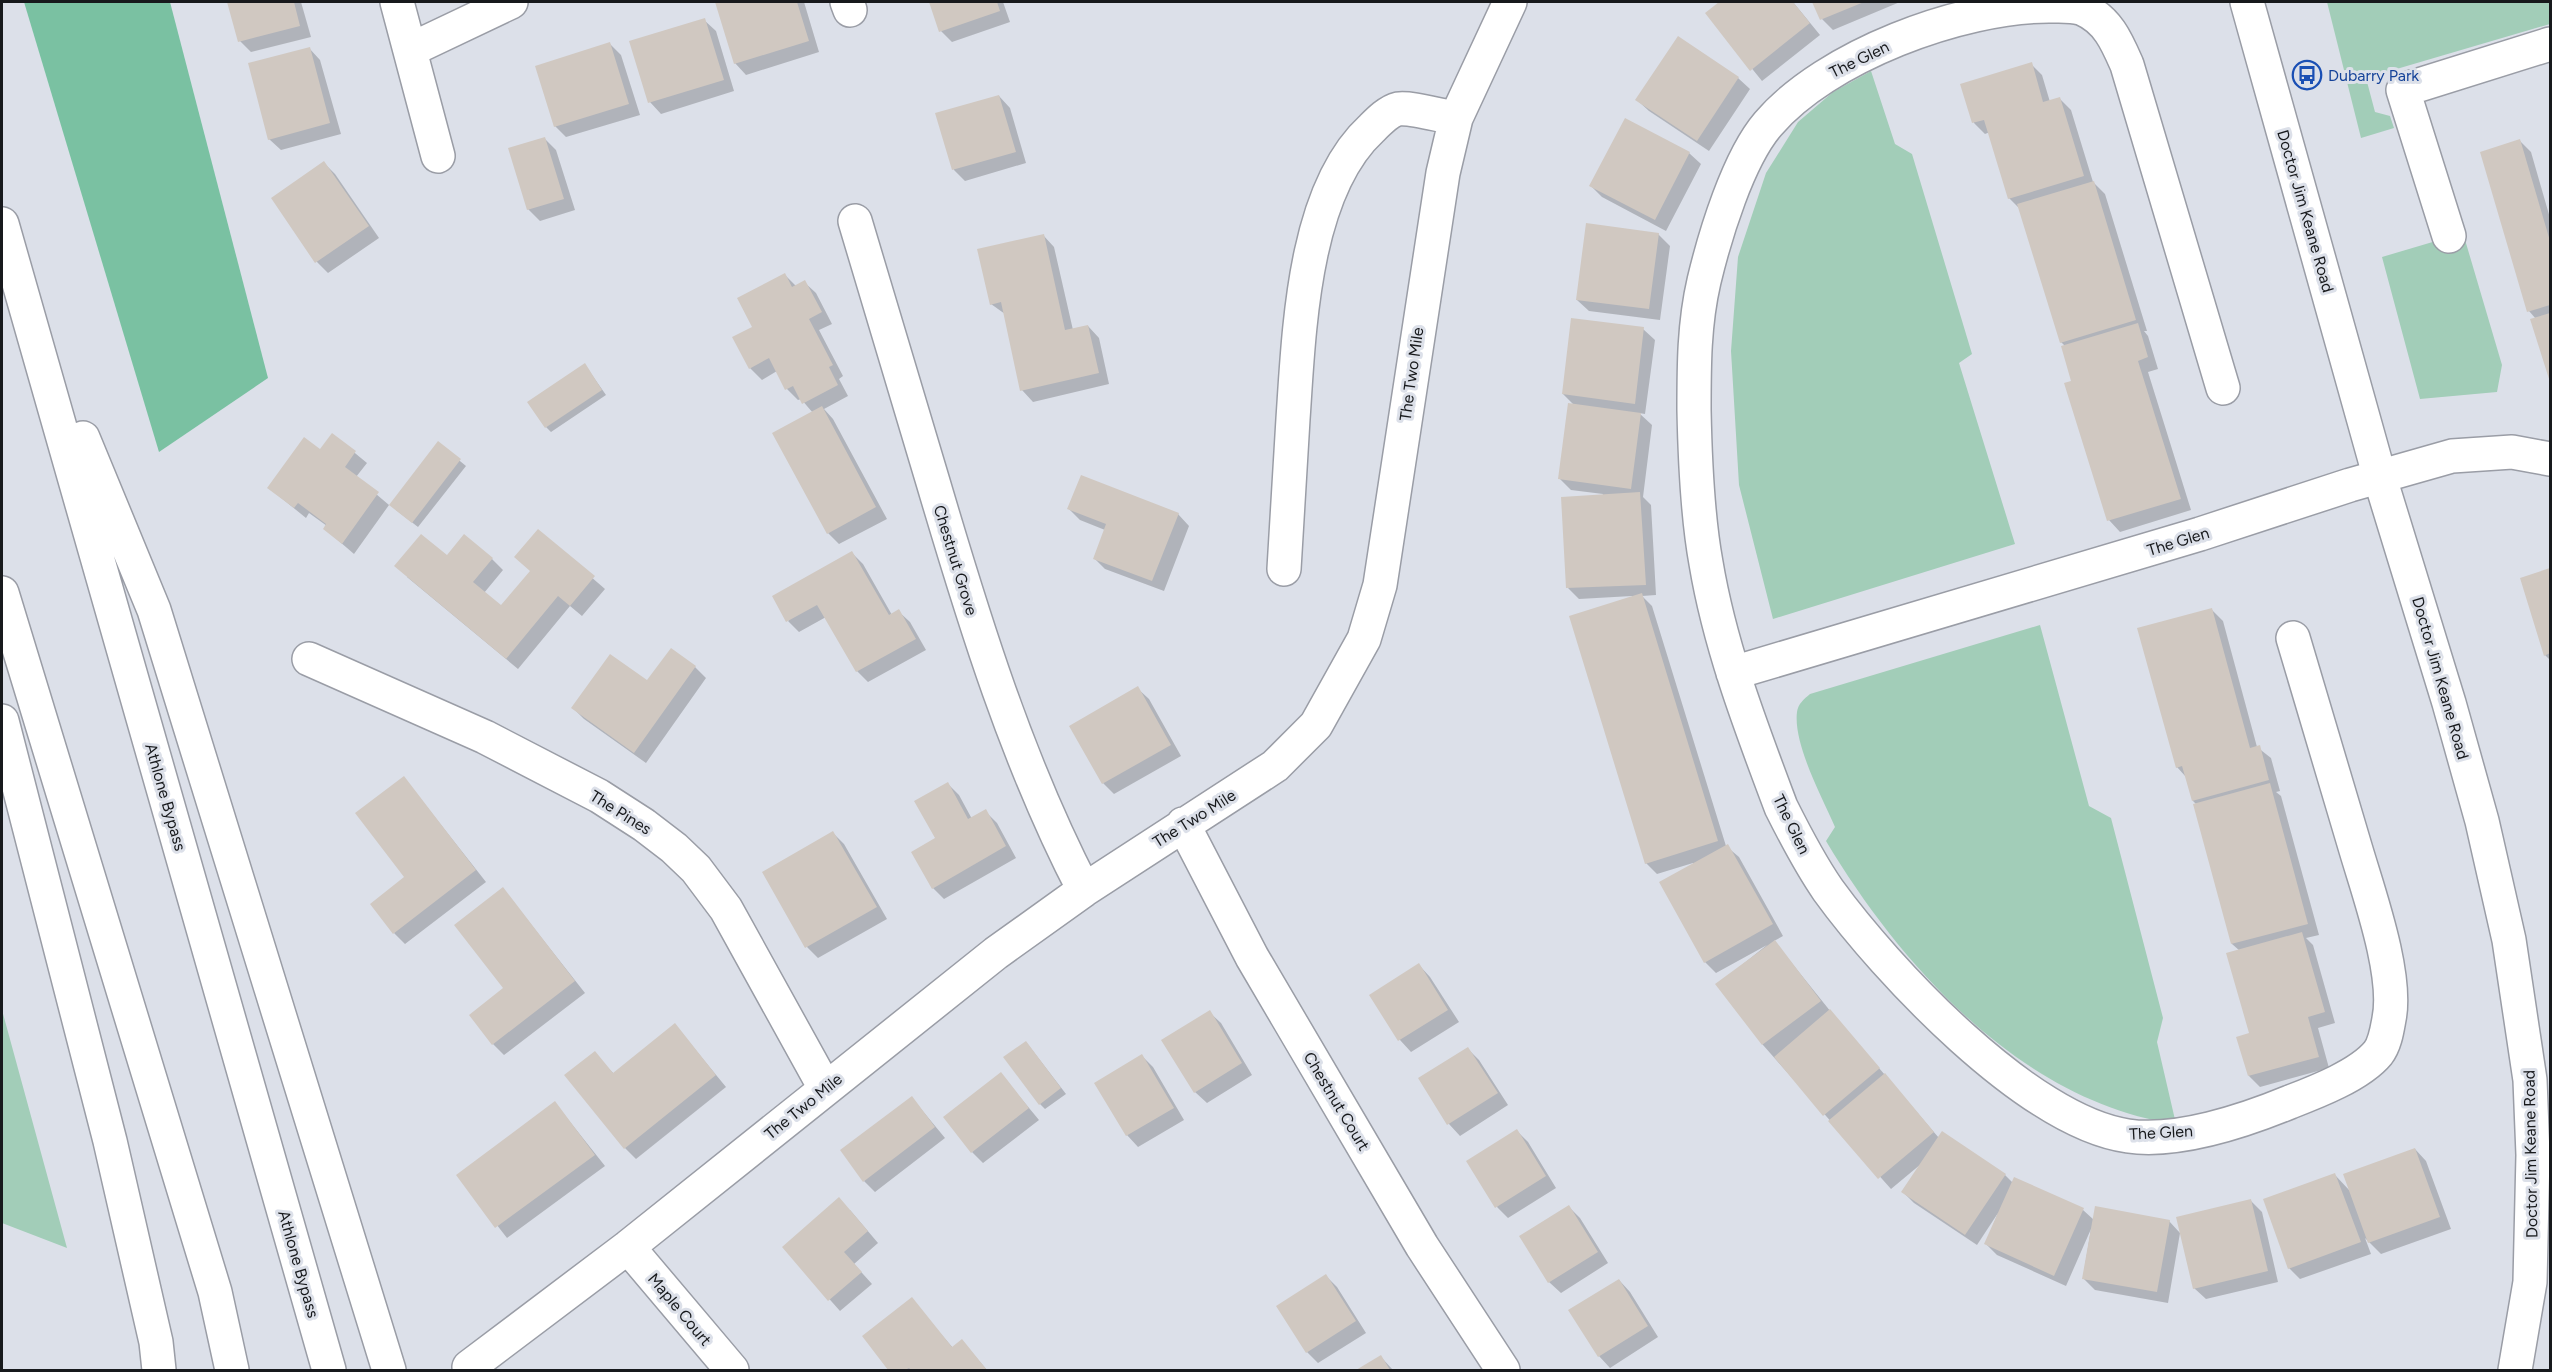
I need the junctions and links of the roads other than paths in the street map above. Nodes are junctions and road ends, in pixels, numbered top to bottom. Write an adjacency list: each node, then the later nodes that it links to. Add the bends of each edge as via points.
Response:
1 (397, 2): 6 (main road)
2 (511, 2): 6 (main road)
3 (1510, 2): 7 (main road, The Two Mile)
4 (2247, 2): 15 (main road, Doctor Jim Keane Road)
5 (2550, 44): 11 (main road, via 2403,90)
6 (410, 50): 8 (main road)
7 (1456, 118): 16 (main road, via 1413,109 1390,113 1365,135 1342,166 1316,230 1299,326); 22 (main road, The Two Mile, via 1431,239 1380,585 1364,639 1316,726 1275,766)
8 (438, 156)
9 (855, 220): 23 (main road, Chestnut Grove, via 970,608 1010,721)
10 (2, 224): 12 (main road, Athlone Bypass)
11 (2449, 236)
12 (22, 292): 29 (main road, Athlone Bypass); 30 (main road, via 154,610)
13 (2223, 388): 20 (main road, The Glen, via 2127,65 2101,19 2081,8 2027,6 1925,30 1870,51 1828,73 1767,124 1749,156 1715,241 1694,328 1695,437 1705,560)
14 (2550, 459): 15 (main road, The Glen, via 2512,452 2469,453)
15 (2380, 478): 20 (main road, The Glen); 33 (main road, Doctor Jim Keane Road, via 2482,821 2509,940 2524,1030 2532,1121 2531,1263)
16 (1284, 569)
17 (2, 593): 28 (main road, via 215,1292)
18 (2293, 638): 20 (main road, The Glen, via 2389,975 2392,997 2385,1036 2379,1052 2332,1086 2249,1119 2196,1132 2156,1136 2128,1136 2090,1125 2044,1103 1959,1034 1865,936 1826,886 1791,828)
19 (309, 659): 24 (main road, The Pines, via 485,736 599,796 674,848 696,869 726,909)
20 (1733, 673)
21 (2, 721): 27 (main road, via 110,1141 156,1342)
22 (1183, 824): 23 (main road, The Two Mile); 32 (main road, Chestnut Court, via 1258,968 1422,1246)
23 (1084, 890): 24 (main road, The Two Mile, via 996,953)
24 (825, 1088): 25 (main road, The Two Mile)
25 (628, 1247): 26 (main road, The Two Mile); 31 (main road, Maple Court)
26 (469, 1367)
27 (159, 1371)
28 (232, 1371)
29 (329, 1371)
30 (389, 1371)
31 (732, 1371)
32 (1503, 1371)
33 (2515, 1371)

